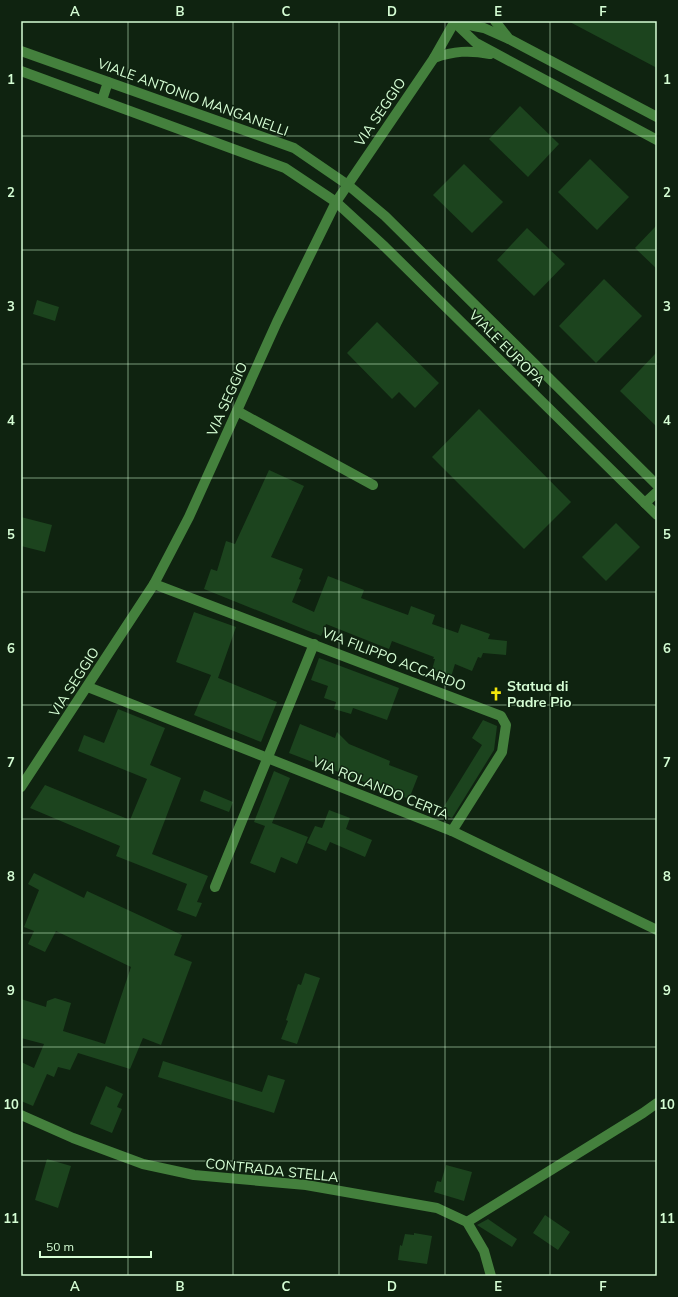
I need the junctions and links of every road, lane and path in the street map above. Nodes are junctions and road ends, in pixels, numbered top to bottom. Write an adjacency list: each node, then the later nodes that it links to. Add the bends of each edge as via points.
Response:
1 (495, 21): 3 (street)
2 (454, 22): 3 (street, via 484,28); 5 (street, via 476,43); 6 (street, VIA SEGGIO)
3 (511, 40): 10 (street)
4 (21, 50): 8 (street, VIALE ANTONIO MANGANELLI)
5 (503, 57): 6 (street, via 464,50); 11 (street)
6 (434, 58): 12 (street, VIA SEGGIO)
7 (21, 71): 9 (street)
8 (108, 82): 9 (street); 12 (street, VIALE ANTONIO MANGANELLI, via 294,148)
9 (102, 100): 13 (street, via 285,168)
10 (657, 117)
11 (657, 140)
12 (348, 185): 13 (street, VIA SEGGIO); 16 (street, VIALE EUROPA, via 390,221)
13 (336, 202): 14 (street, VIA SEGGIO); 18 (street, VIALE EUROPA)
14 (237, 411): 15 (street); 20 (street, VIA SEGGIO, via 189,517)
15 (374, 485)
16 (657, 485)
17 (657, 492): 18 (street)
18 (645, 503): 19 (street, VIALE EUROPA)
19 (657, 515)
20 (154, 584): 21 (street, VIA FILIPPO ACCARDO); 22 (street, VIA SEGGIO)
21 (314, 644): 23 (street); 25 (street, VIA FILIPPO ACCARDO, via 501,716 506,725 502,752)
22 (88, 687): 23 (street, VIA ROLANDO CERTA); 24 (street, VIA SEGGIO)
23 (267, 758): 25 (street, VIA ROLANDO CERTA); 26 (street)
24 (21, 787)
25 (452, 831): 27 (street, VIA ROLANDO CERTA)
26 (215, 887)
27 (657, 930)
28 (657, 1103): 30 (street)
29 (21, 1115): 30 (street, CONTRADA STELLA, via 143,1164 194,1175 306,1185 437,1208)
30 (467, 1222): 31 (street, via 484,1251)
31 (491, 1276)

